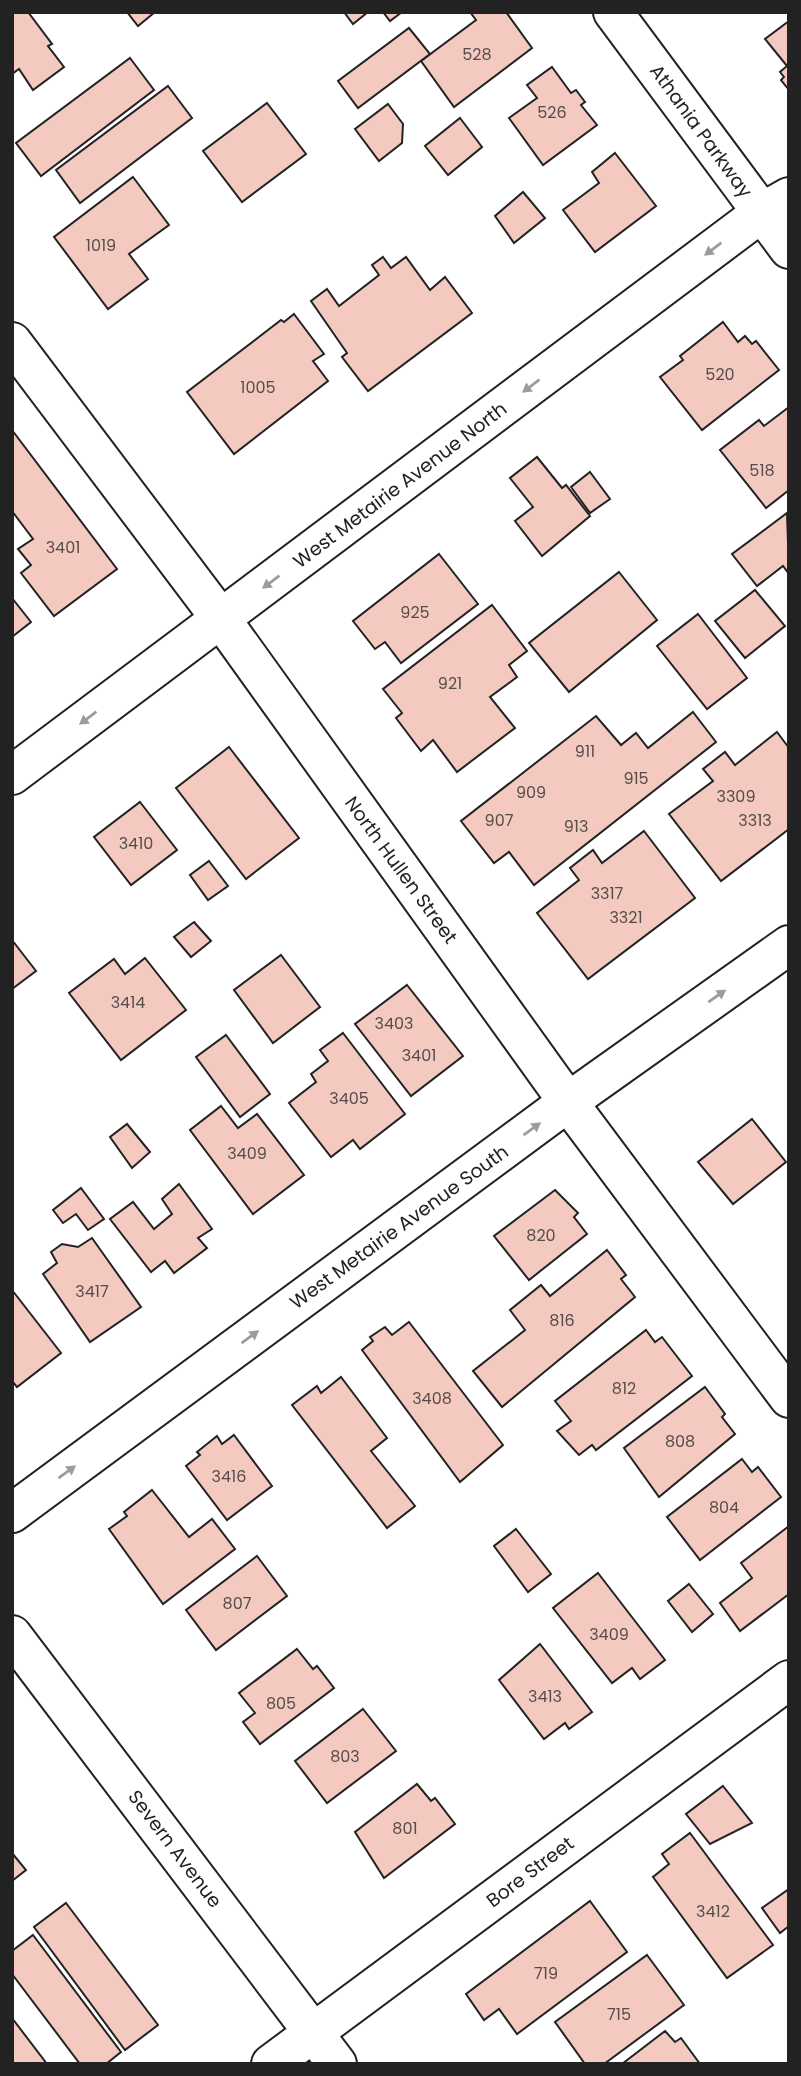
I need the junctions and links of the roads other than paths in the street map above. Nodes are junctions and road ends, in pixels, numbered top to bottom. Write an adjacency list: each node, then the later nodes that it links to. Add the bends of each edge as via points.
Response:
1 (613, 12): 2 (street, Athania Parkway)
2 (775, 205): 3 (street, Athania Parkway); 5 (street, West Metairie Avenue North, one-way to 5)
3 (789, 249)
4 (12, 342): 5 (street, North Hullen Street)
5 (221, 619): 6 (street, West Metairie Avenue North, one-way to 6); 8 (street, North Hullen Street)
6 (12, 775)
7 (789, 945): 8 (street, West Metairie Avenue South, one-way to 7)
8 (568, 1102): 9 (street, North Hullen Street); 10 (street, West Metairie Avenue South, one-way to 8)
9 (789, 1398)
10 (12, 1513)
11 (12, 1634): 13 (street, Severn Avenue)
12 (789, 1680): 13 (street, Bore Street)
13 (313, 2032): 14 (street, Bore Street); 15 (street, Severn Avenue)
14 (271, 2064)
15 (337, 2064)

